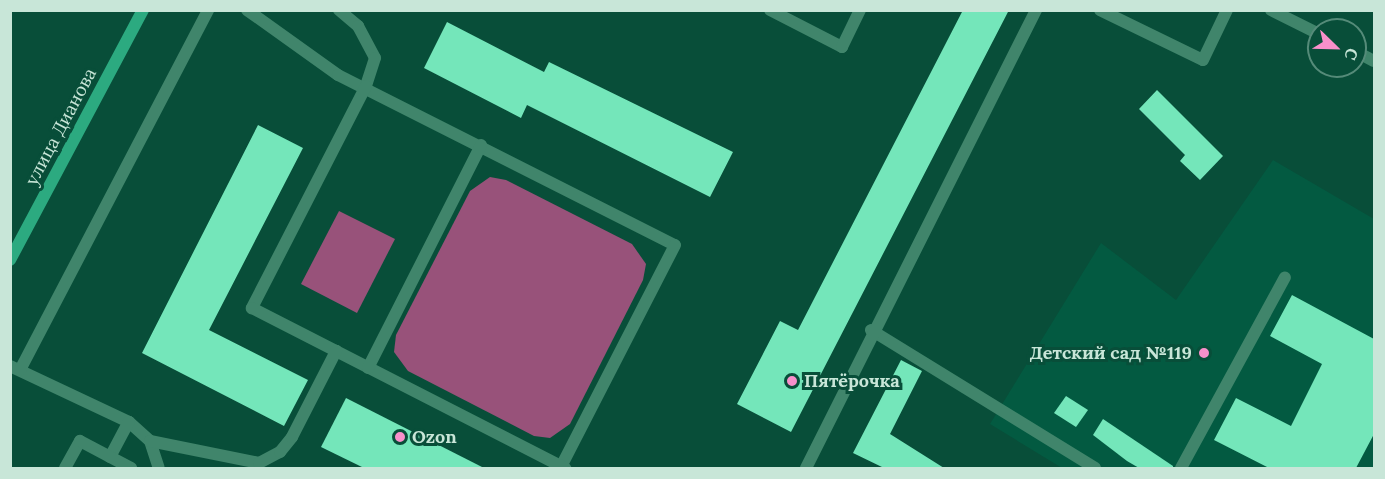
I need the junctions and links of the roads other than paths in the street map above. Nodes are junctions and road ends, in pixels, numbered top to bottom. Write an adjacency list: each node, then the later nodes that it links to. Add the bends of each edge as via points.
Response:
1 (143, 10): 14 (main road, улица Дианова)
2 (208, 10): 18 (lane)
3 (246, 10): 12 (lane, via 338,75)
4 (339, 10): 12 (lane, via 358,26 375,58)
5 (770, 10): 6 (lane, via 842,47)
6 (860, 10)
7 (1036, 10): 16 (lane)
8 (1100, 10): 9 (lane, via 1203,60)
9 (1227, 10)
10 (1270, 10): 11 (lane)
11 (1307, 28)
12 (366, 86): 13 (lane); 17 (lane, via 252,308)
13 (481, 145): 19 (lane); 26 (lane, via 675,244)
14 (10, 260)
15 (1285, 277): 29 (lane)
16 (871, 330): 27 (lane); 28 (lane)
17 (336, 351): 19 (lane); 21 (lane, via 292,437 280,452 259,463)
18 (15, 368): 20 (lane)
19 (368, 368): 26 (lane)
20 (129, 422): 21 (lane); 22 (lane)
21 (150, 441): 25 (lane)
22 (110, 457): 23 (lane, via 80,441); 24 (lane)
23 (65, 468)
24 (131, 468)
25 (159, 468)
26 (563, 468)
27 (806, 468)
28 (1095, 468)
29 (1181, 468)

